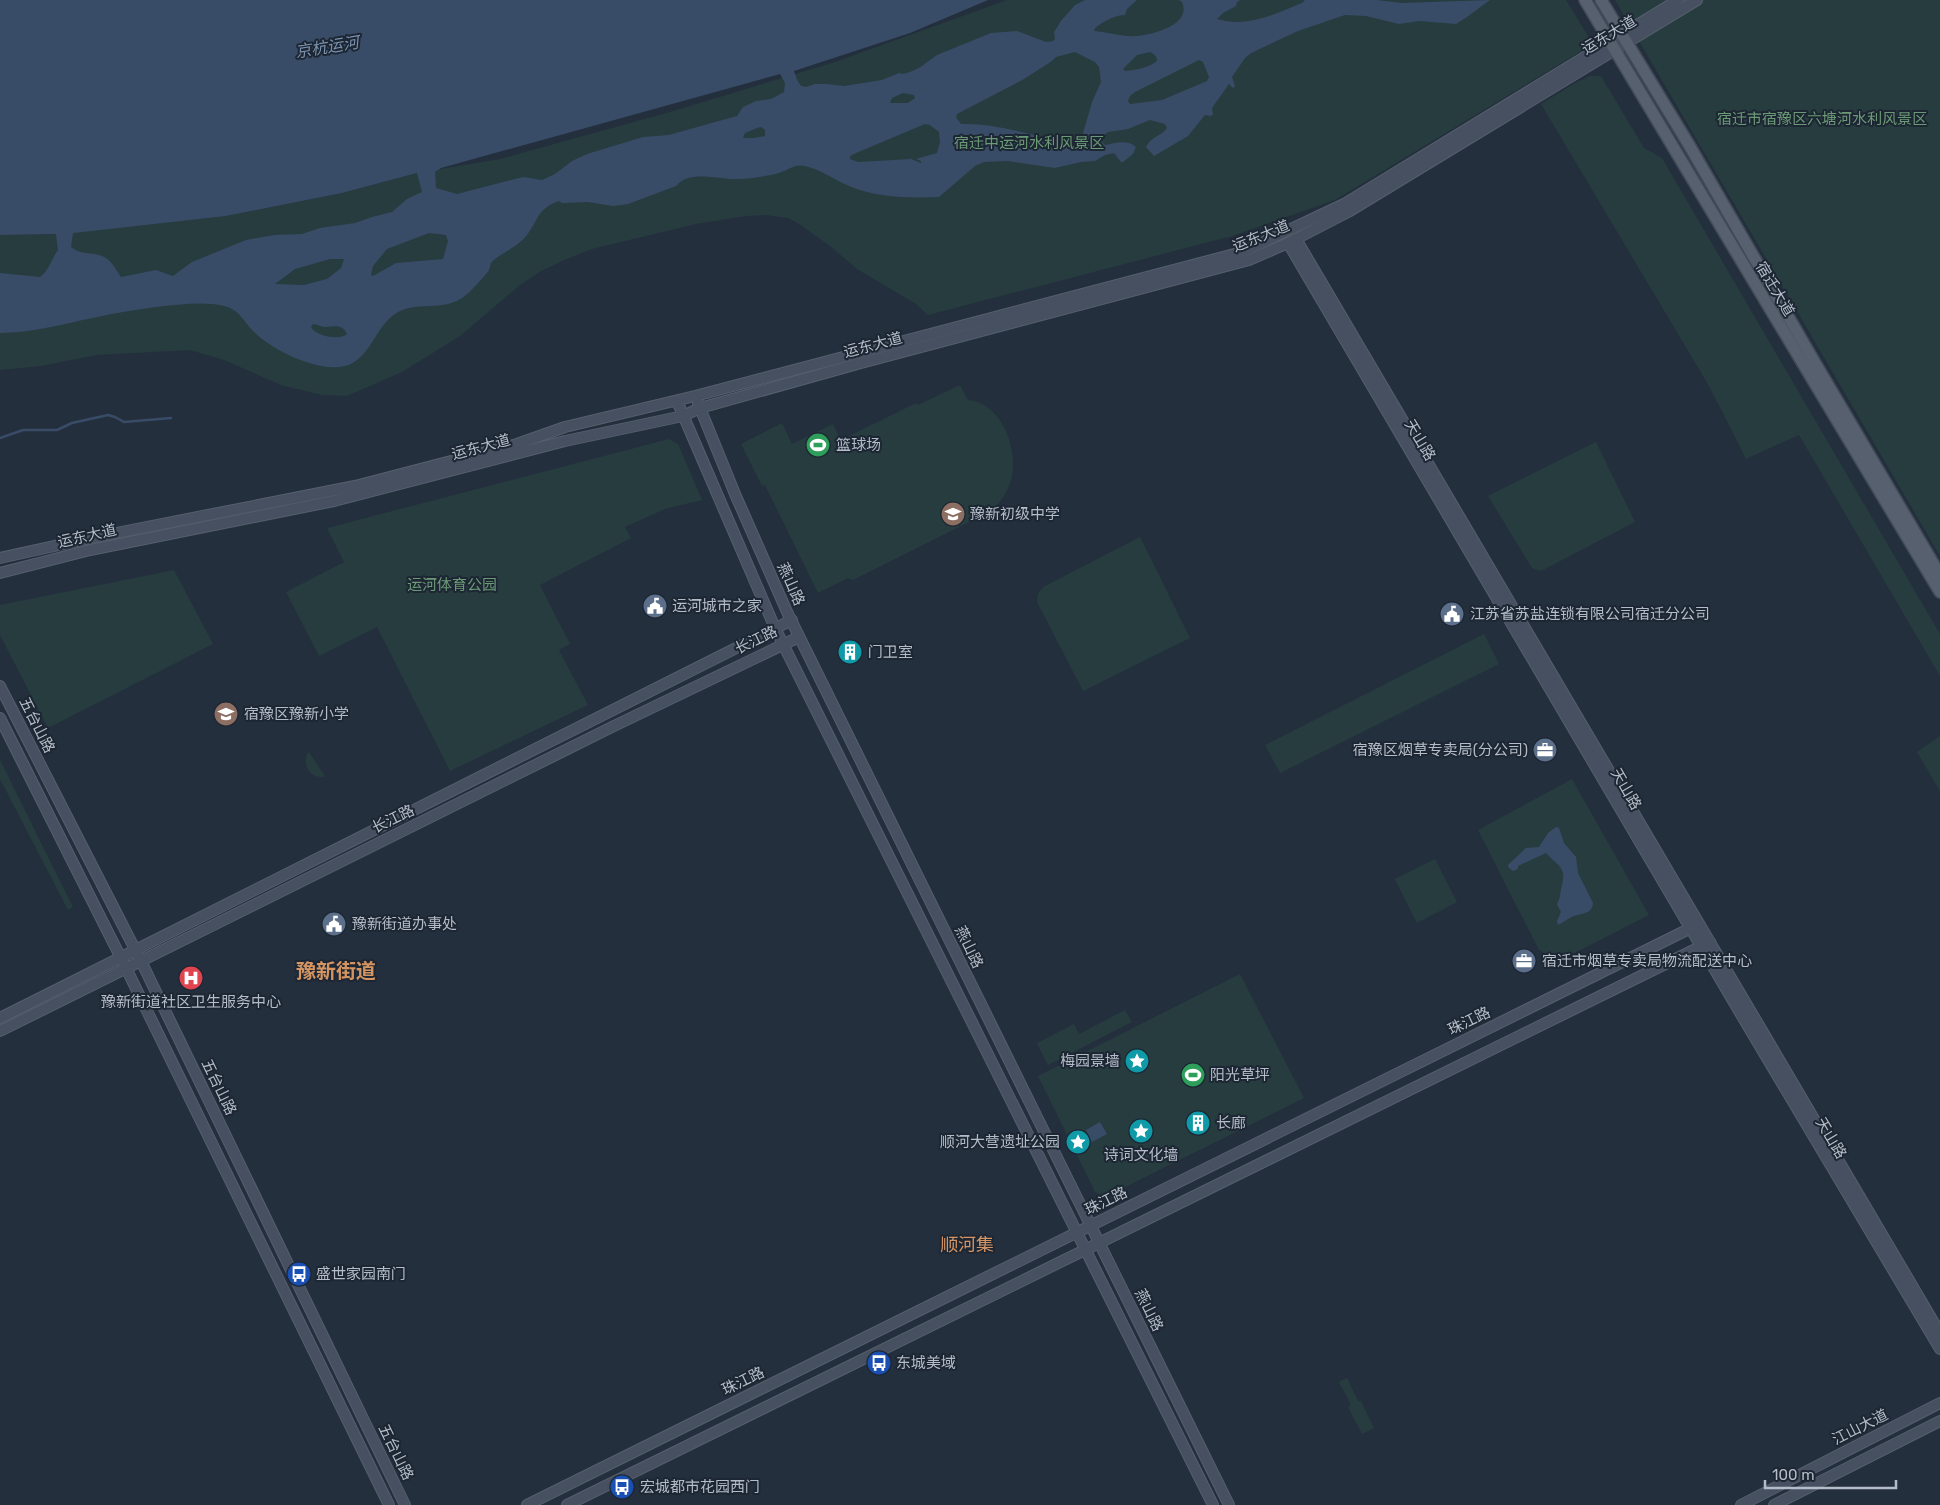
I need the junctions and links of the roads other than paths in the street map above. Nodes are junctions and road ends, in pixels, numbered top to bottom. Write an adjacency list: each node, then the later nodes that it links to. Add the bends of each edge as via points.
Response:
1 (1585, 0): 6 (main road, 宿迁大道)
2 (1600, 0): 5 (main road, 宿迁大道)
3 (1678, 0): 5 (street, 运东大道)
4 (1696, 0): 5 (street, 运东大道)
5 (1624, 39): 6 (street, 运东大道); 14 (main road, 宿迁大道, via 1689,144)
6 (1612, 45): 7 (street, 运东大道, via 1348,212); 8 (street, 运东大道, via 1344,204 1255,247); 15 (main road, 宿迁大道)
7 (1292, 241): 10 (street, 运东大道, via 1249,260); 22 (street, 天山路)
8 (695, 396): 9 (street, 运东大道); 10 (street, 燕山路)
9 (677, 401): 11 (street, 燕山路); 12 (street, 运东大道, via 565,427 518,444 331,491)
10 (700, 408): 11 (street, 运东大道); 16 (street, 燕山路)
11 (683, 416): 13 (street, 运东大道, via 565,440 334,501 90,550); 17 (street, 燕山路)
12 (0, 558)
13 (0, 573)
14 (1940, 575)
15 (1940, 592)
16 (792, 620): 17 (street, 长江路); 18 (street, 燕山路)
17 (775, 628): 19 (street, 燕山路); 24 (street, 长江路)
18 (799, 636): 19 (street, 长江路); 30 (street, 燕山路)
19 (783, 644): 26 (street, 长江路); 31 (street, 燕山路)
20 (0, 686): 24 (street, 五台山路)
21 (0, 718): 25 (street, 五台山路)
22 (1694, 926): 23 (street, 天山路); 30 (street, 珠江路)
23 (1705, 944): 32 (street); 34 (street, 天山路); 35 (street, 天山路)
24 (136, 950): 25 (street, 长江路); 26 (street, 五台山路)
25 (120, 958): 27 (street, 五台山路); 28 (street, 长江路)
26 (142, 961): 27 (street, 长江路); 39 (street, 五台山路)
27 (126, 968): 29 (street, 长江路); 38 (street, 五台山路)
28 (0, 1018)
29 (0, 1031)
30 (1090, 1226): 31 (street, 珠江路); 32 (street, 燕山路)
31 (1075, 1233): 33 (street, 燕山路); 40 (street, 珠江路)
32 (1099, 1244): 33 (street); 43 (street, 燕山路)
33 (1085, 1251): 41 (street); 42 (street, 燕山路)
34 (1940, 1333)
35 (1940, 1349)
36 (1940, 1403): 44 (street, 江山大道)
37 (1940, 1421): 45 (street, 江山大道)
38 (389, 1505)
39 (405, 1505)
40 (526, 1505)
41 (567, 1505)
42 (1213, 1505)
43 (1229, 1505)
44 (1741, 1505)
45 (1774, 1505)

